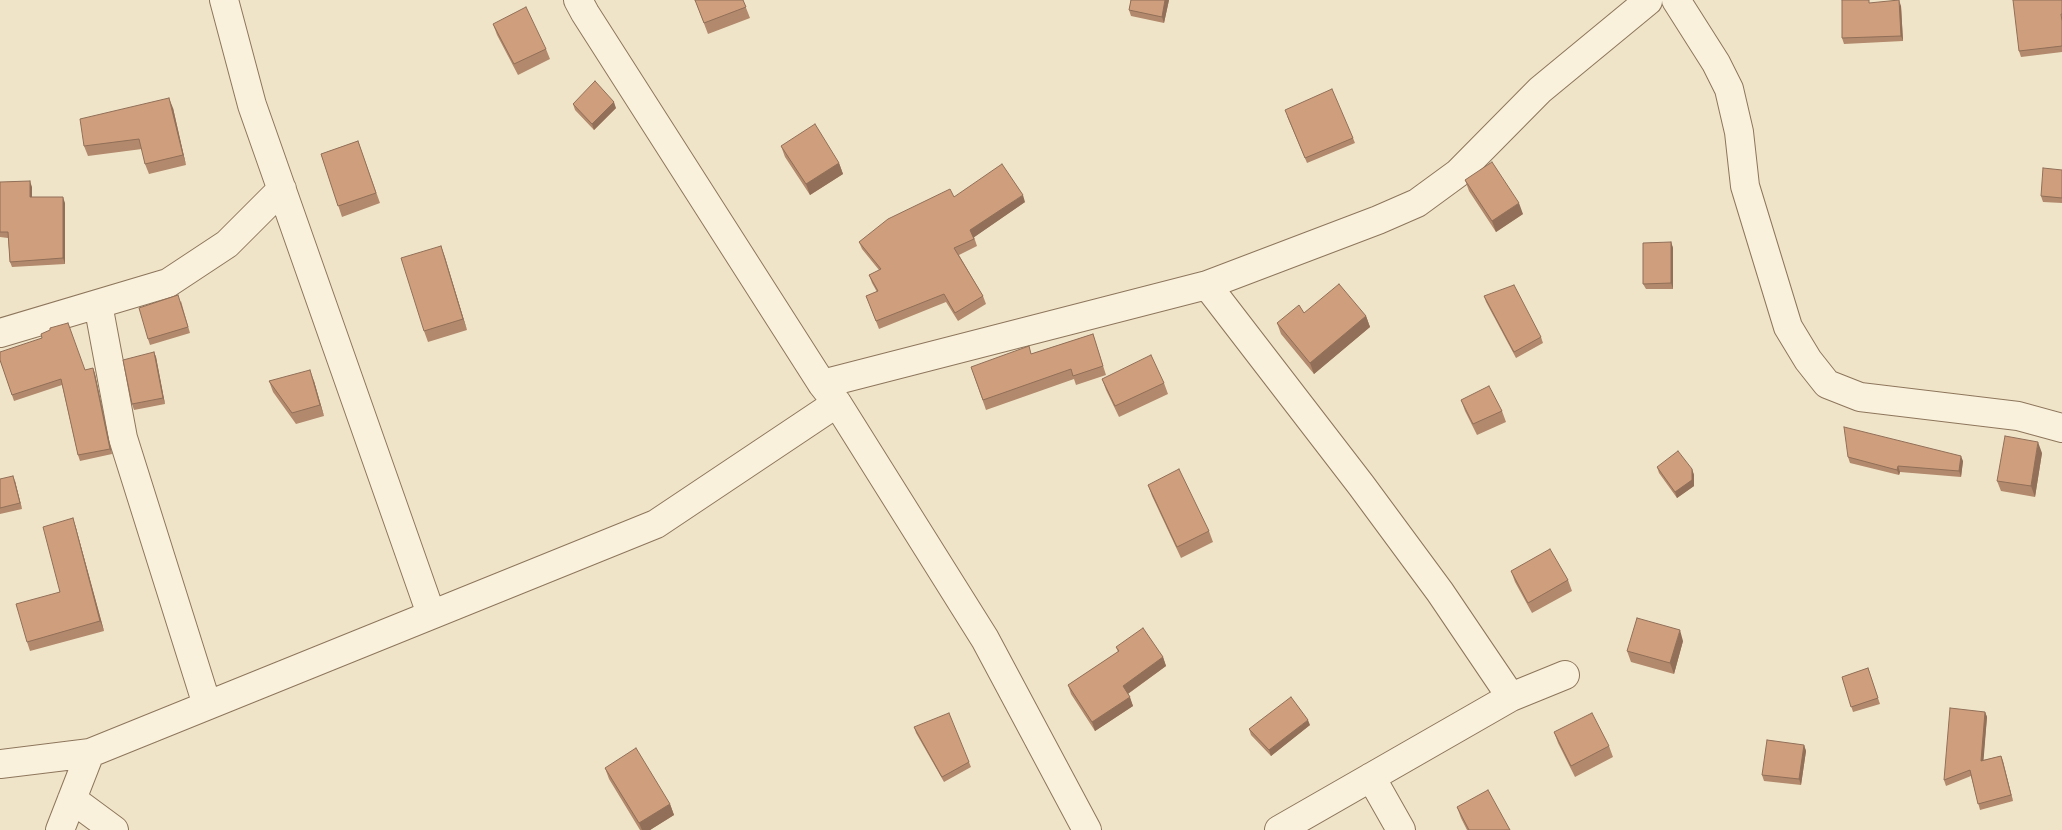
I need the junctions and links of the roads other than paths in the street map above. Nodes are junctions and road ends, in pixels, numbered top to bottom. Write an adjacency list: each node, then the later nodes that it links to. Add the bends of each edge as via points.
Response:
1 (224, 0): 5 (street, via 252,105)
2 (578, 0): 9 (street)
3 (1649, 0): 6 (street, via 1540,90 1458,172 1417,202)
4 (1676, 0): 10 (street, via 1716,62 1729,89 1746,186 1788,328 1827,384 1860,397 2018,416)
5 (282, 189): 7 (street, via 227,244 168,283); 11 (street)
6 (1207, 286): 9 (street); 13 (street, via 1361,485 1440,592)
7 (98, 304): 8 (street); 14 (street, via 124,438)
8 (0, 333)
9 (830, 393): 11 (street, via 656,524); 21 (street, via 986,639)
10 (2062, 428)
11 (431, 614): 14 (street)
12 (1565, 675): 13 (street)
13 (1511, 697): 17 (street)
14 (207, 705): 15 (street)
15 (90, 752): 16 (street); 18 (street)
16 (0, 764)
17 (1372, 777): 22 (street); 23 (street)
18 (72, 798): 19 (street); 20 (street)
19 (60, 830)
20 (114, 830)
21 (1087, 830)
22 (1279, 830)
23 (1400, 830)

